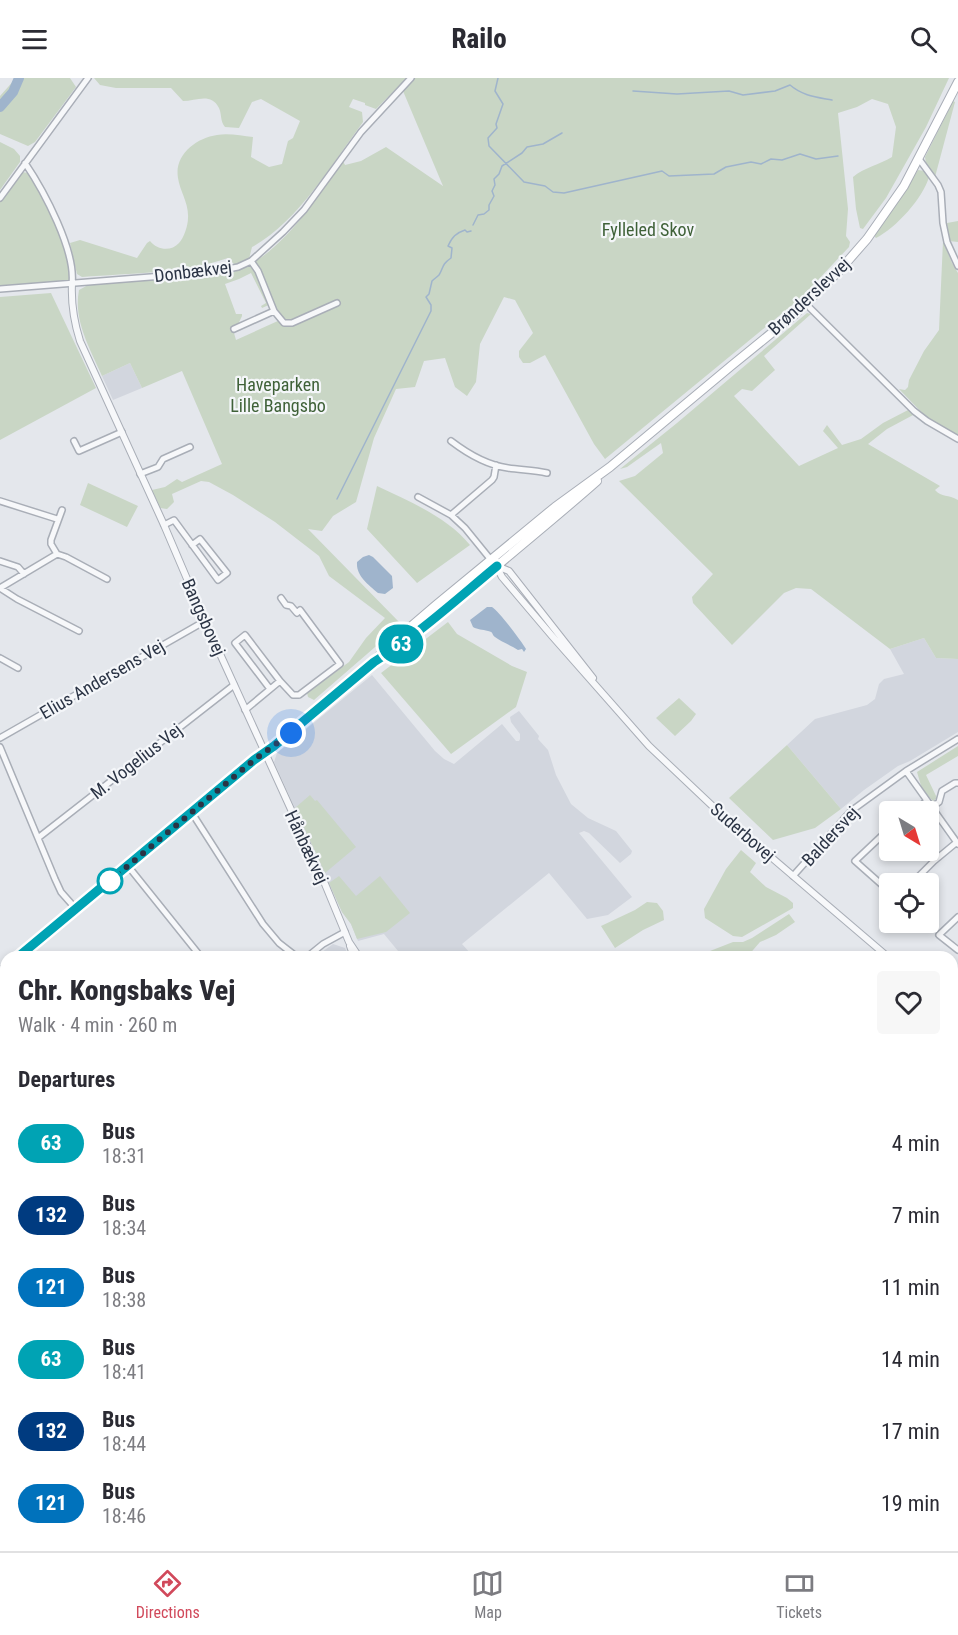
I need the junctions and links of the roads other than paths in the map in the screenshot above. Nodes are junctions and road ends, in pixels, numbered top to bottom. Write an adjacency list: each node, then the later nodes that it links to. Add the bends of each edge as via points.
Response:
1 (88, 78): 5 (street)
2 (411, 78): 7 (street, Donbækvej, via 361,132 303,210)
3 (958, 82): 4 (main road, Brønderslevvej)
4 (919, 159): 8 (street, via 941,192 947,242); 32 (main road, Brønderslevvej, via 867,239 795,314 610,467 560,514)
5 (25, 163): 6 (street); 9 (street, via 63,233 74,274)
6 (0, 198)
7 (250, 261): 9 (street, Donbækvej, via 213,272); 13 (street)
8 (958, 266)
9 (72, 284): 10 (street, Donbækvej); 15 (street, Bangsbovej, via 78,334)
10 (0, 289)
11 (337, 303): 13 (street, via 292,323 284,322)
12 (810, 308): 16 (street, via 915,411)
13 (274, 311): 14 (street)
14 (234, 329)
15 (122, 432): 17 (street, via 79,451); 22 (street, Bangsbovej)
16 (958, 439)
17 (74, 441)
18 (451, 441): 20 (street)
19 (190, 447): 22 (street)
20 (496, 465): 21 (street); 26 (street, via 492,480)
21 (547, 473)
22 (140, 474): 28 (street, Bangsbovej)
23 (418, 497): 26 (street)
24 (0, 501): 27 (street)
25 (62, 510): 27 (street)
26 (451, 515): 32 (street)
27 (57, 519): 30 (street, via 51,544)
28 (164, 525): 29 (street, Bangsbovej, via 174,520); 36 (street, Bangsbovej)
29 (192, 545): 29 (street, Bangsbovej, via 200,539 227,573 218,580)
30 (57, 554): 33 (street); 34 (street)
31 (0, 561): 33 (street, via 18,567)
32 (494, 563): 47 (main road, Brønderslevvej, via 444,610); 59 (street, Suderbovej, via 586,677 649,746)
33 (24, 574): 37 (street, via 0,588)
34 (107, 579)
35 (281, 598): 40 (street, Bangsbovej, via 297,613 300,610 340,664 299,695 293,695)
36 (205, 621): 41 (street, Bangsbovej); 44 (street, Elius Andersens Vej)
37 (79, 631)
38 (0, 658): 39 (street)
39 (18, 668)
40 (280, 681): 42 (street); 42 (street, Bangsbovej, via 245,635 235,643)
41 (234, 685): 43 (street, Bangsbovej); 54 (street, M. Vogelius Vej)
42 (270, 689): 43 (street)
43 (245, 710): 47 (street, Bangsbovej)
44 (0, 738)
45 (958, 739): 48 (street, Baldersvej)
46 (0, 747): 54 (street)
47 (264, 753): 52 (main road, Brønderslevvej); 63 (street, Hånbækvej)
48 (906, 771): 50 (street); 59 (street, Baldersvej, via 851,812)
49 (958, 783): 51 (street, via 942,791)
50 (927, 801)
51 (939, 802)
52 (192, 813): 57 (main road, Brønderslevvej); 68 (street, via 263,924)
53 (939, 817): 56 (street)
54 (38, 838): 61 (street, via 61,892)
55 (879, 838): 60 (street, via 855,861)
56 (957, 843): 58 (street)
57 (128, 866): 61 (main road, Brønderslevvej); 67 (street)
58 (922, 873)
59 (793, 876): 72 (street, Suderbovej)
60 (879, 882)
61 (75, 909): 66 (main road, Brønderslevvej)
62 (958, 916): 65 (street, via 939,935)
63 (345, 933): 64 (street, Hånbækvej); 69 (street)
64 (349, 942): 70 (street, Hånbækvej); 71 (street, Hånbækvej)
65 (958, 950)
66 (25, 951)
67 (196, 951)
68 (289, 951)
69 (314, 951)
70 (352, 951)
71 (355, 951)
72 (881, 951)

